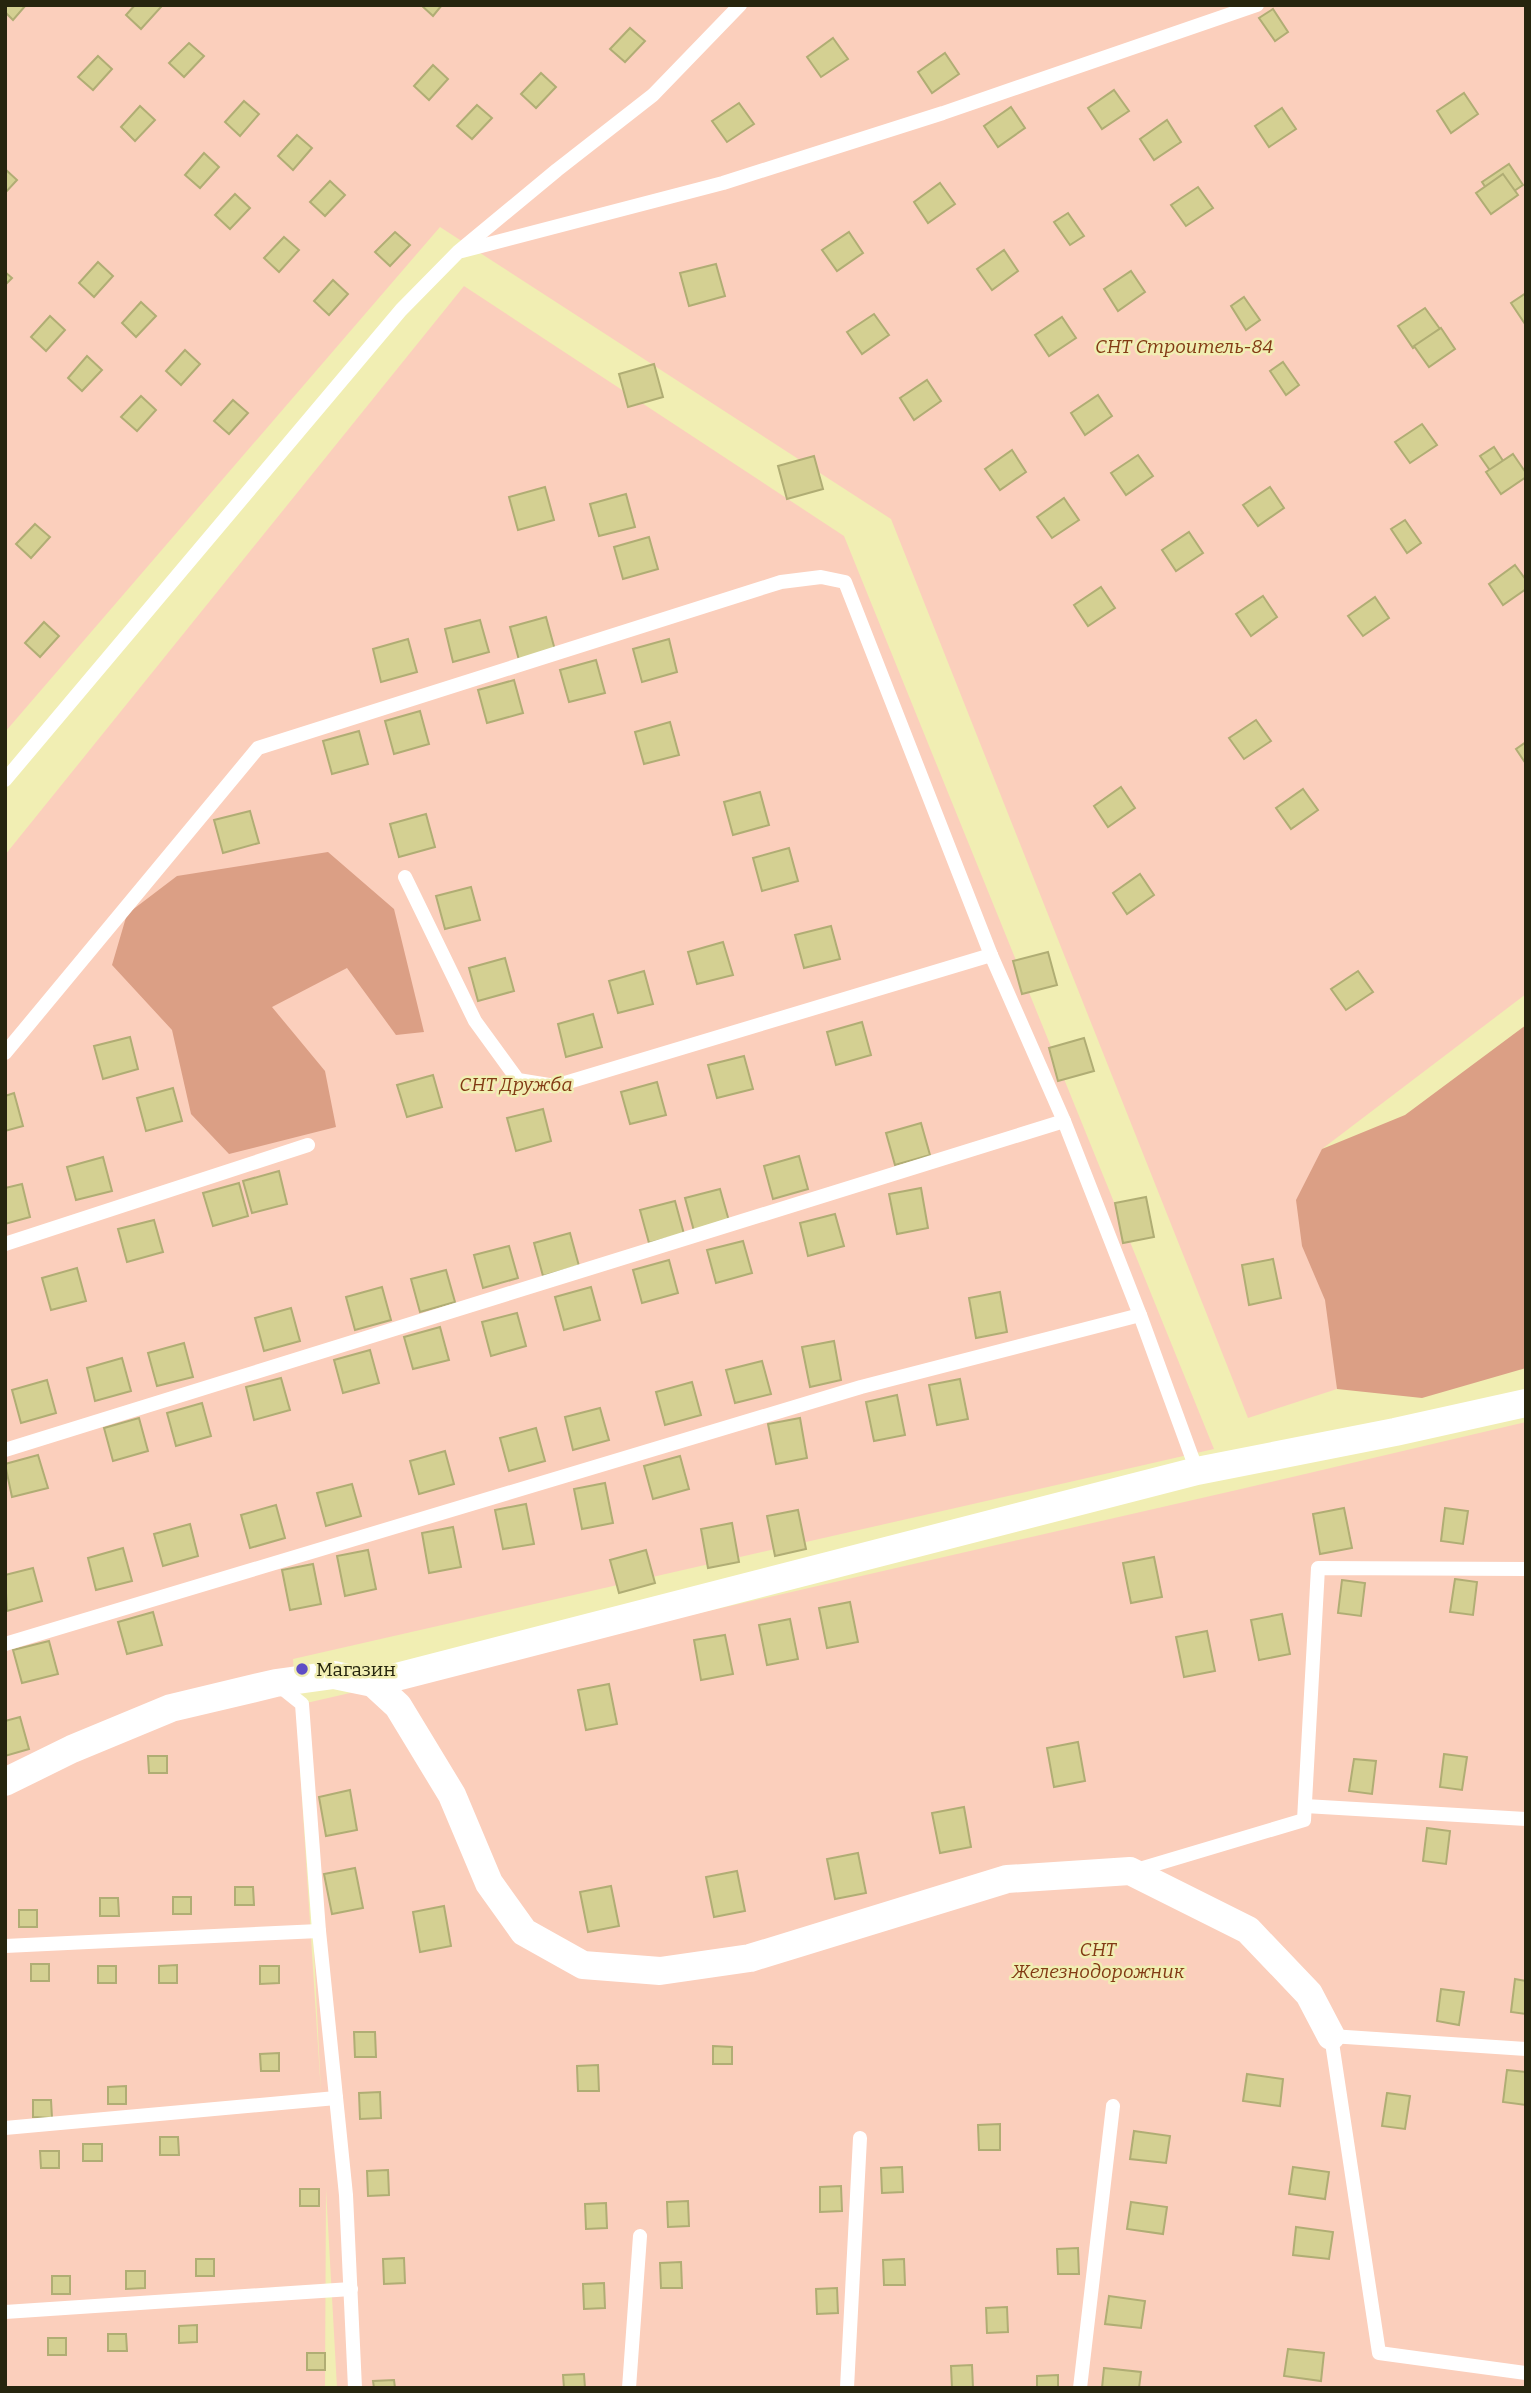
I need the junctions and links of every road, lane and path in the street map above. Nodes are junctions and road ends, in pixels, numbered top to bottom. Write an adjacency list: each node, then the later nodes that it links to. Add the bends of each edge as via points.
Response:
1 (740, 5): 3 (lane, via 653,95)
2 (1257, 5): 3 (lane, via 723,183)
3 (458, 252): 4 (lane, via 401,310)
4 (5, 780)
5 (405, 877): 6 (lane, via 489,1041 518,1080 555,1086)
6 (990, 955): 7 (lane, via 845,582 821,577 781,582 258,748); 8 (lane)
7 (5, 1053)
8 (1064, 1121): 11 (lane); 13 (lane)
9 (308, 1145): 10 (lane)
10 (5, 1244)
11 (1140, 1315): 14 (lane); 16 (lane, via 860,1387)
12 (1526, 1403): 14 (street)
13 (5, 1450)
14 (1196, 1471): 18 (street)
15 (1526, 1569): 20 (lane, via 1318,1568)
16 (5, 1644)
17 (276, 1683): 18 (street, via 334,1675); 19 (street, via 171,1708); 23 (lane, via 302,1704)
18 (373, 1683): 22 (street, via 405,1717 452,1795 489,1883 524,1933 583,1965 660,1971 750,1958 1007,1879)
19 (5, 1782)
20 (1305, 1806): 21 (lane); 22 (lane, via 1304,1819)
21 (1526, 1819)
22 (1130, 1871): 25 (street, via 1248,1930 1309,1994)
23 (319, 1931): 24 (lane); 27 (lane)
24 (5, 1946)
25 (1331, 2036): 26 (lane); 34 (lane, via 1379,2353)
26 (1526, 2049)
27 (336, 2098): 29 (lane); 32 (lane)
28 (1112, 2105): 38 (lane)
29 (5, 2128)
30 (860, 2138): 37 (lane)
31 (640, 2236): 36 (lane)
32 (351, 2289): 33 (lane); 35 (lane)
33 (5, 2312)
34 (1526, 2373)
35 (355, 2388)
36 (629, 2388)
37 (848, 2388)
38 (1080, 2388)

